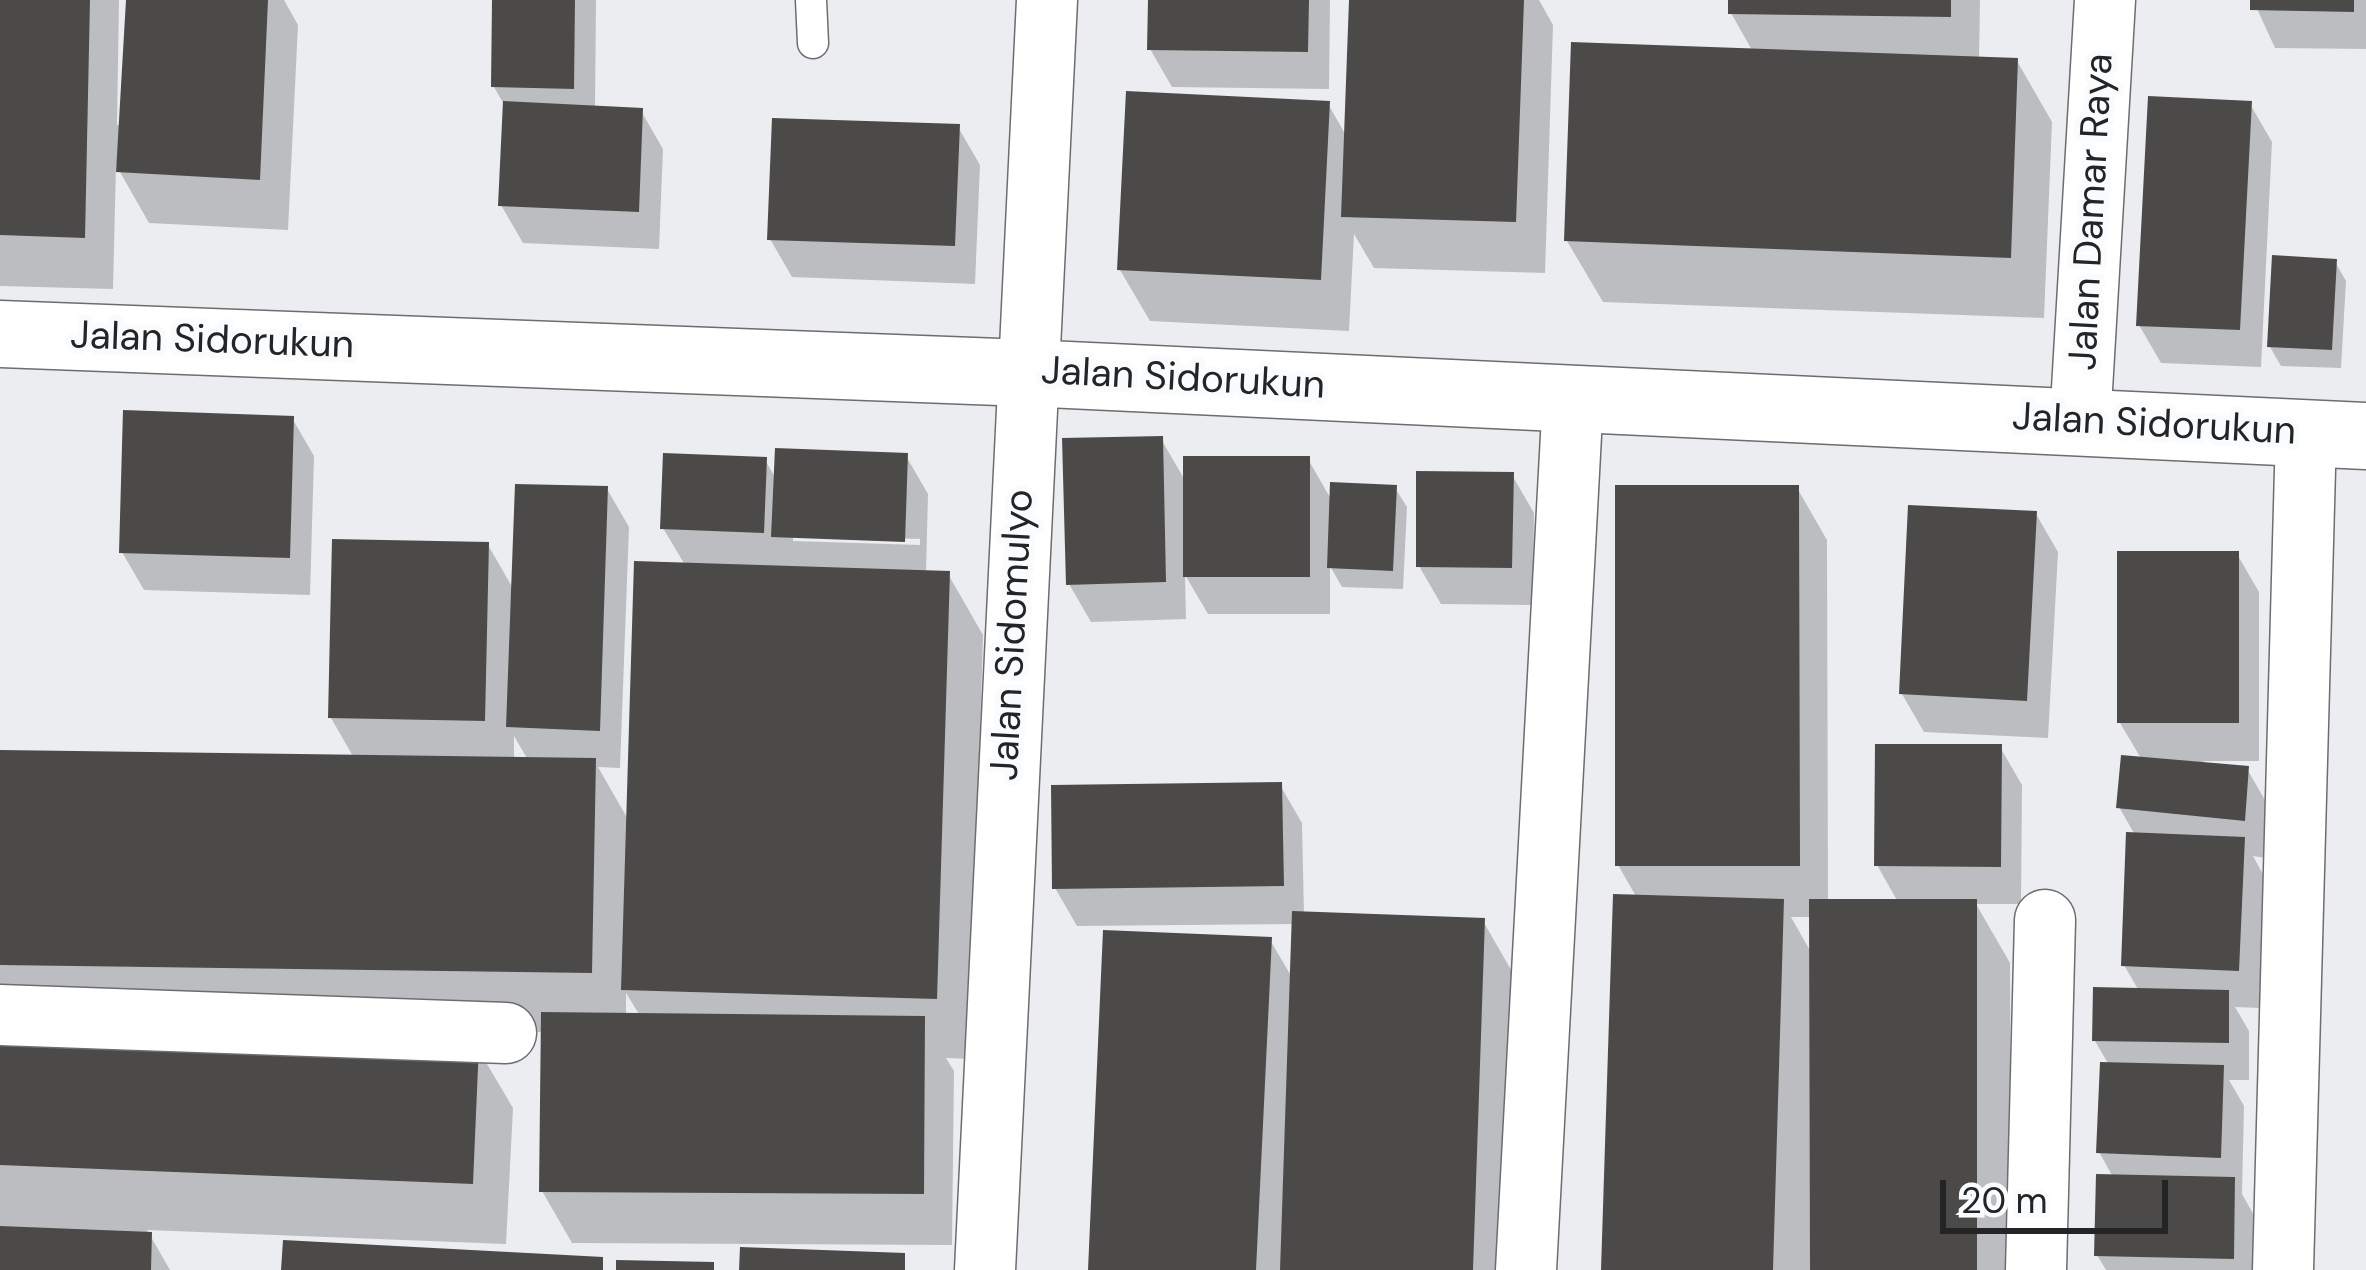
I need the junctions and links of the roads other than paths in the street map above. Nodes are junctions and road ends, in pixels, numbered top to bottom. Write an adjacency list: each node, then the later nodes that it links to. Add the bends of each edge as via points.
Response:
1 (811, 0): 4 (lane)
2 (1046, 0): 6 (street, Jalan Sidomulyo)
3 (2105, 0): 8 (street, Jalan Damar Raya)
4 (813, 43)
5 (0, 334): 6 (street, Jalan Sidorukun)
6 (1026, 373): 7 (street, Jalan Sidorukun); 13 (street, Jalan Sidomulyo)
7 (1573, 398): 8 (street, Jalan Sidorukun); 14 (street)
8 (2080, 423): 9 (street, Jalan Sidorukun)
9 (2336, 435): 16 (street)
10 (2045, 920): 15 (street)
11 (0, 1016): 12 (street)
12 (506, 1033)
13 (985, 1270)
14 (1526, 1270)
15 (2036, 1270)
16 (2283, 1270)

